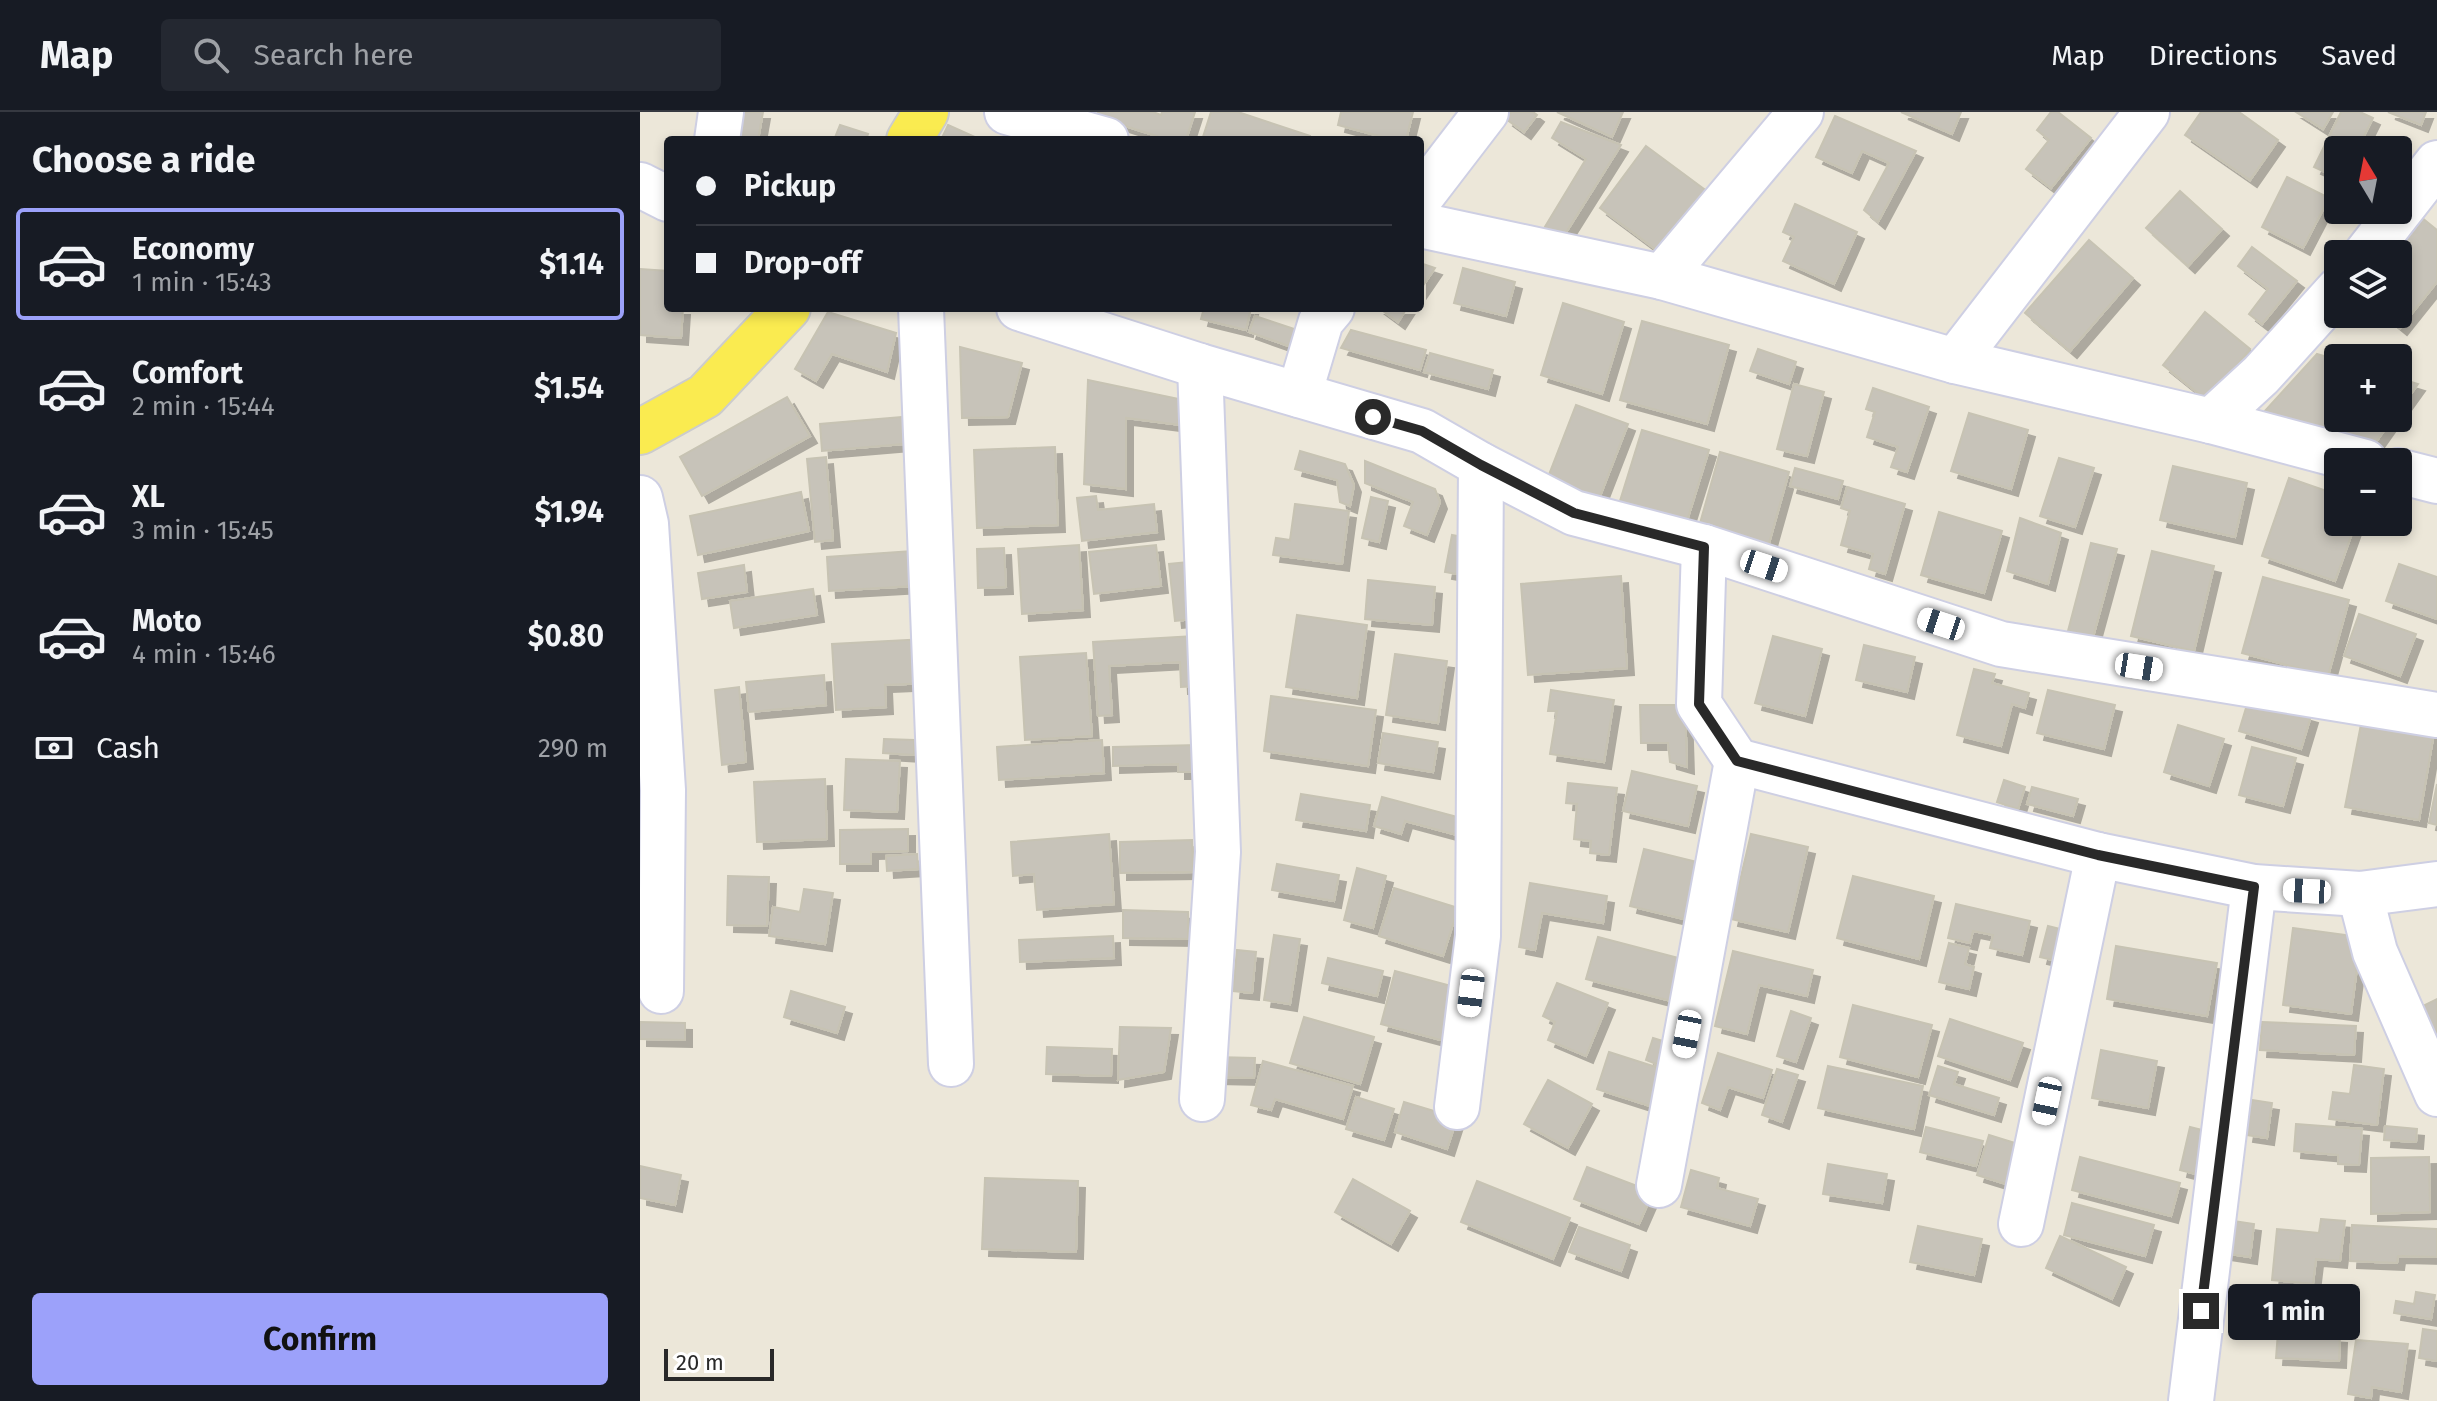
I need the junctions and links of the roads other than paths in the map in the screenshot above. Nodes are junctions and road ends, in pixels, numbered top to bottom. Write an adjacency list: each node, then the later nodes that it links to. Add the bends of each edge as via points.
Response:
1 (721, 112): 7 (street)
2 (926, 112): 8 (main road)
3 (1007, 112): 9 (street)
4 (1486, 112): 12 (street)
5 (1801, 112): 16 (street)
6 (2147, 112): 22 (street)
7 (718, 136)
8 (911, 136)
9 (1092, 136)
10 (2437, 163): 15 (street)
11 (640, 185): 13 (street)
12 (1424, 193)
13 (664, 197)
14 (1424, 226): 16 (street)
15 (2377, 240)
16 (1662, 277): 22 (street)
17 (2324, 305): 25 (street)
18 (784, 312): 26 (main road, via 705,396)
19 (921, 312): 40 (street)
20 (1031, 312): 23 (street)
21 (1329, 312): 24 (street, via 1321,321)
22 (1955, 361): 25 (street)
23 (1200, 366): 24 (street); 42 (street, via 1218,852)
24 (1299, 395): 28 (street, via 1422,431)
25 (2211, 421): 27 (street)
26 (640, 432)
27 (2324, 451)
28 (1481, 465): 32 (street, via 1574,513); 43 (street, via 1478,936)
29 (2412, 475): 30 (street)
30 (2437, 481)
31 (640, 498): 39 (street, via 663,790)
32 (1704, 547): 33 (street, via 2001,644); 34 (street, via 1699,704)
33 (2437, 715)
34 (1737, 761): 35 (street); 44 (street)
35 (2098, 855): 37 (street); 45 (street)
36 (2437, 884): 38 (street)
37 (2254, 887): 38 (street); 46 (street)
38 (2360, 894): 41 (street, via 2375,952)
39 (661, 991)
40 (951, 1064)
41 (2437, 1094)
42 (1202, 1099)
43 (1457, 1107)
44 (1659, 1185)
45 (2021, 1224)
46 (2191, 1401)

